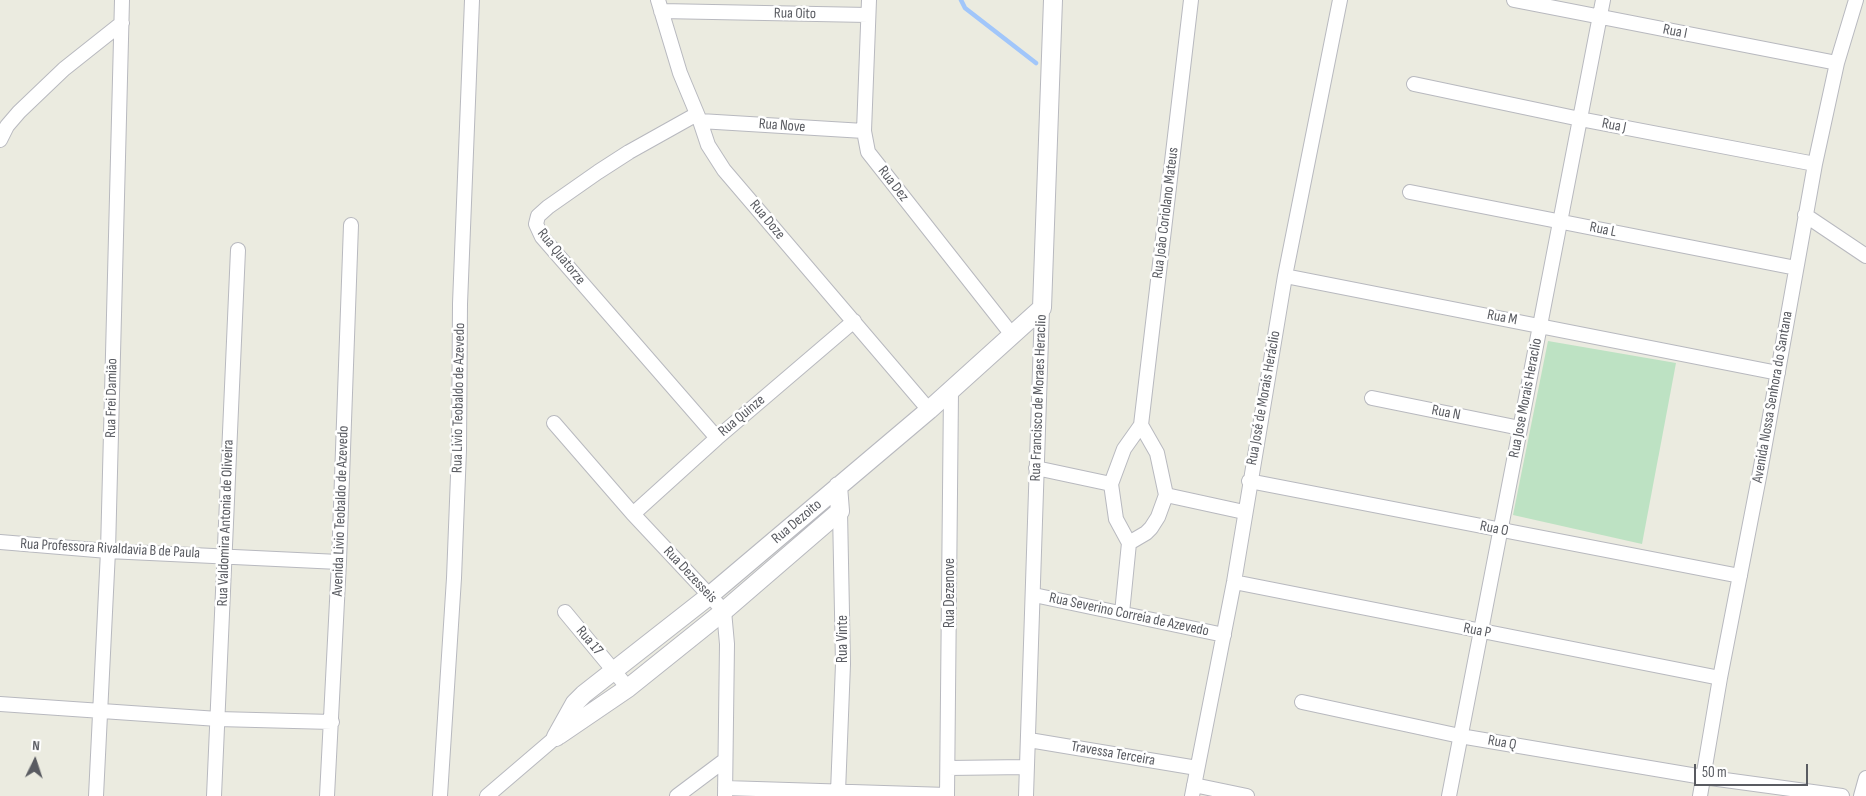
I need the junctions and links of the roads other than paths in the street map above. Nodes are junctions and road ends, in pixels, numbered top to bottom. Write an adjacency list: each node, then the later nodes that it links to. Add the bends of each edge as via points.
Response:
1 (122, 0): 13 (street, Rua Frei Damião)
2 (472, 0): 88 (street, Rua Livio Teobaldo de Azevedo, via 460,304 458,479)
3 (869, 0): 11 (street, Rua Dez)
4 (1053, 0): 29 (street, Rua Francisco de Moraes Heraclio)
5 (1191, 0): 38 (street, Rua João Coriolano Mateus)
6 (1340, 0): 28 (street, Rua José de Morais Heráclio)
7 (1514, 0): 12 (street, Rua I)
8 (1603, 0): 12 (street, Rua Jose Morais Heraclio)
9 (1856, 0): 14 (street, Avenida Nossa Senhora do Santana)
10 (660, 6): 11 (street, Rua Oito); 16 (street, Rua Doze, via 680,73)
11 (868, 15): 18 (street, Rua Dez)
12 (1600, 17): 14 (street, Rua I); 17 (street, Rua Jose Morais Heraclio)
13 (122, 23): 19 (street, via 64,69 19,112); 52 (street, Rua Frei Damião)
14 (1837, 63): 20 (street, Avenida Nossa Senhora do Santana)
15 (1414, 84): 17 (street, Rua J)
16 (699, 117): 18 (street, Rua Nove); 30 (street, Rua Doze, via 708,145 724,170); 40 (street, Rua Quatorze, via 630,152 548,206 536,224 542,237)
17 (1580, 119): 20 (street, Rua J); 23 (street, Rua Jose Morais Heraclio)
18 (864, 131): 32 (street, Rua Dez, via 868,152)
19 (0, 140)
20 (1815, 164): 22 (street, Avenida Nossa Senhora do Santana)
21 (1410, 192): 23 (street, Rua L)
22 (1805, 215): 26 (street); 27 (street, Avenida Nossa Senhora do Santana)
23 (1560, 221): 27 (street, Rua L); 31 (street, Rua Jose Morais Heraclio)
24 (352, 225): 54 (street, Avenida Livio Teobaldo de Azevedo)
25 (238, 250): 53 (street, Rua Valdomira Antonia de Oliveira)
26 (1866, 256)
27 (1796, 268): 33 (street, Avenida Nossa Senhora do Santana)
28 (1284, 276): 31 (street, Rua M); 42 (street, Rua José de Morais Heráclio)
29 (1042, 308): 32 (street, Rua Dezoito); 41 (street, Rua Francisco de Moraes Heraclio)
30 (854, 321): 36 (street, Rua Doze); 40 (street, Rua Quinze)
31 (1540, 325): 33 (street, Rua M); 39 (street, Rua Jose Morais Heraclio)
32 (1013, 336): 34 (street, Rua Dezoito)
33 (1778, 373): 55 (street, Avenida Nossa Senhora do Santana)
34 (951, 391): 36 (street, Rua Dezoito); 77 (street, Rua Dezenove)
35 (1372, 398): 39 (street, Rua N)
36 (929, 410): 44 (street, Rua Dezoito)
37 (554, 423): 48 (street, Rua Dezesseis)
38 (1141, 425): 43 (street, Rua João Coriolano Mateus, via 1124,449); 45 (street, via 1157,452)
39 (1520, 428): 49 (street, Rua Jose Morais Heraclio)
40 (716, 438): 48 (street, Rua Quinze)
41 (1036, 468): 43 (street); 58 (street, Rua Francisco de Moraes Heraclio)
42 (1249, 481): 47 (street, Rua José de Morais Heráclio); 49 (street, Rua O)
43 (1111, 484): 51 (street, Rua João Coriolano Mateus, via 1116,519)
44 (838, 486): 46 (street, Rua Vinte); 57 (street, Rua Dezoito)
45 (1166, 495): 47 (street); 51 (street, via 1151,528)
46 (840, 511): 59 (street, Rua Dezoito); 83 (street, Rua Vinte, via 843,664)
47 (1244, 512): 56 (street, Rua José de Morais Heráclio)
48 (633, 514): 57 (street, Rua Dezesseis)
49 (1500, 530): 55 (street, Rua O); 62 (street, Rua Jose Morais Heraclio)
50 (0, 542): 52 (street, Rua Professora Rivaldavia B de Paula)
51 (1129, 543): 61 (street)
52 (108, 551): 53 (street, Rua Professora Rivaldavia B de Paula); 69 (street, Rua Frei Damião)
53 (225, 556): 54 (street, Rua Professora Rivaldavia B de Paula); 70 (street, Rua Valdomira Antonia de Oliveira)
54 (339, 562): 71 (street, Avenida Livio Teobaldo de Azevedo)
55 (1740, 576): 65 (street, Avenida Nossa Senhora do Santana)
56 (1234, 582): 62 (street, Rua P); 63 (street, Rua José de Morais Heráclio)
57 (709, 596): 59 (street, Rua Dezesseis); 64 (street, Rua Dezoito)
58 (1034, 596): 61 (street, Rua Severino Correia de Azevedo); 74 (street, Rua Francisco de Moraes Heraclio)
59 (724, 611): 66 (street, Rua Dezoito); 75 (street, Rua Dezesseis, via 727,652)
60 (565, 612): 64 (street, Rua 17)
61 (1122, 613): 63 (street, Rua Severino Correia de Azevedo)
62 (1480, 632): 65 (street, Rua P); 72 (street, Rua Jose Morais Heraclio)
63 (1224, 635): 78 (street, Rua José de Morais Heráclio)
64 (614, 670): 66 (street, Rua 17); 73 (street, Rua Dezoito, via 575,703)
65 (1720, 678): 79 (street, Avenida Nossa Senhora do Santana)
66 (628, 688): 73 (street, Rua Dezoito)
67 (1302, 702): 72 (street, Rua Q)
68 (0, 704): 69 (street)
69 (100, 712): 70 (street); 85 (street, Rua Frei Damião)
70 (218, 719): 71 (street); 86 (street, Rua Valdomira Antonia de Oliveira)
71 (332, 722): 87 (street, Avenida Livio Teobaldo de Azevedo)
72 (1460, 736): 79 (street, Rua Q); 93 (street, Rua Jose Morais Heraclio)
73 (556, 737): 89 (street, Rua Dezoito)
74 (1029, 740): 76 (street, Rua Francisco de Moraes Heraclio); 78 (street, Travessa Terceira)
75 (725, 760): 82 (street, Rua Dezesseis); 90 (street)
76 (1027, 767): 77 (street); 91 (street, Rua Francisco de Moraes Heraclio)
77 (948, 768): 84 (street, Rua Dezenove)
78 (1197, 768): 81 (street, Rua José de Morais Heráclio)
79 (1703, 777): 94 (street, Avenida Nossa Senhora do Santana); 95 (street, Rua Q)
80 (1866, 778): 96 (street)
81 (1193, 791): 92 (street)
82 (725, 792): 83 (street)
83 (838, 792): 84 (street)
84 (947, 795)
85 (96, 796)
86 (214, 796)
87 (327, 796)
88 (440, 796)
89 (487, 796)
90 (677, 796)
91 (1026, 796)
92 (1246, 796)
93 (1449, 796)
94 (1700, 796)
95 (1842, 796)
96 (1861, 796)

